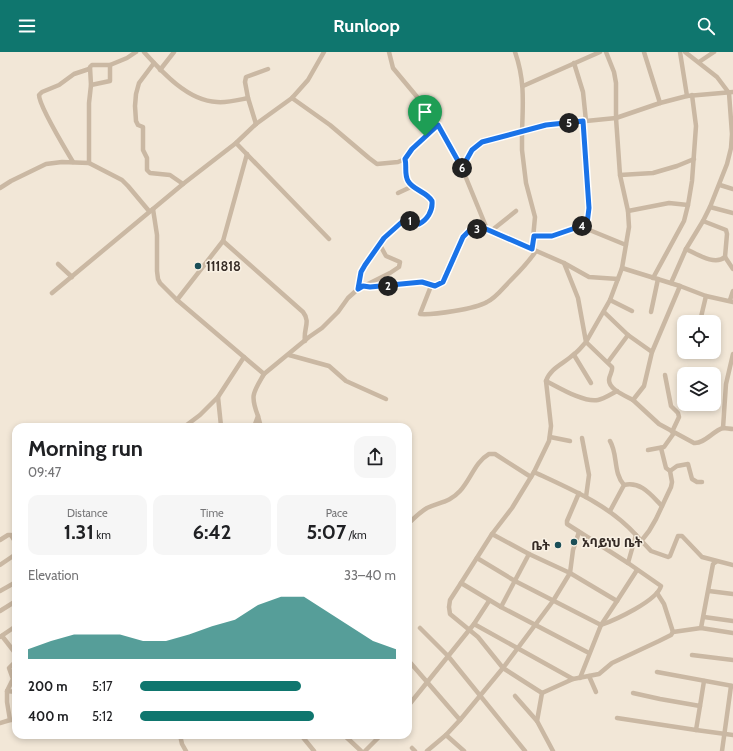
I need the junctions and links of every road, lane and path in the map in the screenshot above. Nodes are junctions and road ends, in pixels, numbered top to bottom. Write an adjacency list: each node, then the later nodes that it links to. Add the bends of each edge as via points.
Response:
1 (136, 52): 16 (street)
2 (144, 52): 14 (street)
3 (174, 52): 19 (street)
4 (324, 52): 25 (street, via 308,80)
5 (389, 52): 30 (street, via 393,68)
6 (515, 52): 21 (street)
7 (600, 52): 15 (street)
8 (606, 52): 27 (street, via 616,83)
9 (644, 52): 26 (street)
10 (680, 52): 23 (street)
11 (685, 52): 13 (street)
12 (714, 52): 13 (street)
13 (699, 62): 22 (street)
14 (154, 63): 19 (street); 41 (street, via 139,84 135,106 136,121 143,127 143,150 147,158 147,170 150,173 170,175)
15 (574, 63): 21 (street); 28 (street, via 583,92)
16 (110, 65): 17 (street, via 92,65); 20 (street, via 110,81)
17 (89, 69): 20 (street); 36 (street, via 74,74 39,95)
18 (268, 69): 24 (street, via 246,77)
19 (160, 70): 24 (street, via 187,92 202,99 219,103)
20 (91, 85): 37 (street)
21 (523, 86): 31 (street)
22 (731, 93): 23 (street); 43 (street, via 731,148)
23 (689, 96): 26 (street); 35 (street, via 696,126)
24 (248, 98): 29 (street)
25 (292, 98): 29 (street); 34 (street, via 377,164)
26 (660, 103): 27 (street)
27 (616, 118): 28 (street); 39 (street)
28 (585, 121): 31 (street, via 546,125); 55 (street, via 589,208)
29 (256, 124): 32 (street)
30 (438, 125): 34 (street); 38 (street)
31 (522, 132): 38 (street, via 482,142 472,150); 57 (street, via 526,183 535,217)
32 (236, 143): 33 (street); 41 (street)
33 (247, 154): 58 (street); 59 (street)
34 (405, 159): 44 (street, via 407,178)
35 (694, 159): 39 (street, via 653,173); 48 (street)
36 (73, 162): 37 (street); 42 (street, via 46,164)
37 (89, 164): 50 (street, via 122,180)
38 (462, 168): 56 (street)
39 (620, 175): 52 (street)
40 (0, 181): 42 (street)
41 (183, 184): 50 (street)
42 (4, 185): 45 (street)
43 (720, 185): 46 (street); 49 (street)
44 (413, 186): 47 (street); 60 (street, via 430,198 433,205 430,213 419,224 403,221)
45 (0, 188)
46 (733, 189)
47 (398, 193)
48 (688, 205): 52 (street, via 669,203); 70 (street, via 684,221)
49 (710, 207): 53 (street); 54 (street)
50 (151, 210): 69 (street); 80 (street, via 157,235 158,279)
51 (516, 211): 56 (street)
52 (628, 211): 61 (street)
53 (733, 214)
54 (703, 222): 62 (street); 64 (street, via 726,230)
55 (587, 224): 57 (street, via 552,236); 61 (street, via 590,231)
56 (489, 230): 63 (street); 74 (street, via 472,230 465,234 443,282)
57 (534, 236): 63 (street)
58 (329, 239)
59 (223, 241): 80 (street); 88 (street, via 303,312 307,317)
60 (380, 245): 73 (street, via 386,256 399,261 400,265 390,273); 76 (street, via 362,270)
61 (626, 245): 67 (street)
62 (686, 249): 64 (street, via 710,260); 72 (street)
63 (534, 250): 65 (street); 74 (street, via 528,263 488,302 440,313 420,314)
64 (726, 257): 68 (street)
65 (564, 263): 71 (street, via 589,277); 89 (street, via 578,298)
66 (58, 264): 69 (street)
67 (622, 268): 70 (street); 71 (street)
68 (733, 269)
69 (72, 277): 78 (street)
70 (656, 278): 72 (street); 85 (street)
71 (618, 280): 81 (street)
72 (671, 283): 75 (street)
73 (363, 286): 74 (street, via 422,282); 76 (street)
74 (431, 286)
75 (680, 286): 79 (street); 90 (street)
76 (358, 289): 88 (street, via 322,328)
77 (733, 291): 82 (street)
78 (52, 293)
79 (706, 296): 82 (street); 86 (street)
80 (176, 300): 94 (street)
81 (610, 300): 83 (street); 84 (street)
82 (732, 301)
83 (632, 311)
84 (604, 312): 87 (street); 89 (street)
85 (651, 312)
86 (701, 315)
87 (628, 335): 90 (street); 95 (street)
88 (305, 341): 92 (street)
89 (586, 342): 93 (street); 95 (street)
90 (652, 352): 104 (street, via 644,386)
91 (733, 354): 96 (street)
92 (289, 355): 97 (street); 103 (street, via 329,366 346,381)
93 (574, 355): 99 (street, via 553,369); 100 (street)
94 (244, 357): 97 (street); 102 (street)
95 (608, 362): 101 (street, via 612,369 610,384)
96 (732, 362): 110 (street, via 726,384)
97 (264, 374): 105 (street, via 253,398)
98 (665, 375): 112 (street, via 671,406 679,417)
99 (546, 381): 101 (street, via 592,400 599,400); 113 (street)
100 (591, 383)
101 (617, 391): 104 (street)
102 (218, 397): 106 (street); 107 (street)
103 (386, 399)
104 (633, 400): 112 (street, via 659,424)
105 (258, 416): 108 (street); 109 (street)
106 (189, 423)
107 (221, 423)
108 (255, 423)
109 (260, 423)
110 (723, 428): 111 (street); 112 (street, via 697,443)
111 (733, 429)
112 (673, 432): 117 (street, via 667,444)
113 (550, 437): 115 (street); 120 (street)
114 (582, 438): 125 (street, via 589,475)
115 (570, 441)
116 (610, 441): 123 (street, via 618,477)
117 (661, 448): 118 (street); 119 (street, via 666,468)
118 (648, 450)
119 (670, 471): 122 (street, via 688,464 692,479); 126 (street, via 672,485)
120 (534, 472): 121 (street); 124 (street)
121 (530, 477): 128 (street, via 495,454 489,454 481,460 453,498 428,508); 130 (street, via 512,508)
122 (702, 482)
123 (624, 484): 126 (street, via 641,487); 127 (street)
124 (579, 493): 125 (street); 129 (street, via 566,523)
125 (586, 497): 127 (street)
126 (662, 506): 134 (street)
127 (610, 511): 131 (street, via 625,522)
128 (412, 520)
129 (579, 532): 139 (street); 143 (street, via 573,550)
130 (492, 534): 135 (street); 137 (street)
131 (636, 535): 134 (street); 139 (street)
132 (12, 537): 133 (street, via 8,535)
133 (0, 540)
134 (642, 540): 138 (street, via 651,551 670,556 678,536 682,536 702,557)
135 (529, 554): 143 (street); 144 (street)
136 (12, 557): 140 (street)
137 (477, 558): 144 (street); 145 (street)
138 (716, 562): 141 (street); 147 (street, via 713,564)
139 (628, 563): 142 (street)
140 (0, 565)
141 (733, 565)
142 (637, 570): 149 (street, via 660,585); 153 (street)
143 (570, 573): 152 (street); 153 (street)
144 (515, 581): 152 (street); 155 (street)
145 (461, 583): 151 (street); 165 (street, via 450,600 449,610 450,614)
146 (12, 584): 148 (street)
147 (709, 590): 150 (street); 157 (street)
148 (0, 591)
149 (657, 593): 161 (street, via 630,612); 166 (street, via 664,604)
150 (733, 594)
151 (489, 600): 155 (street); 159 (street)
152 (553, 601): 160 (street); 161 (street)
153 (617, 601): 161 (street)
154 (12, 604): 156 (street)
155 (501, 607): 160 (street)
156 (0, 611)
157 (704, 617): 158 (street); 163 (street)
158 (733, 621)
159 (474, 624): 165 (street); 169 (street)
160 (534, 624): 169 (street); 171 (street)
161 (601, 625): 171 (street)
162 (420, 628): 173 (street)
163 (701, 628): 166 (street); 167 (street)
164 (12, 629): 168 (street)
165 (469, 629): 173 (street); 177 (street)
166 (673, 632): 180 (street, via 612,663 599,674)
167 (733, 633)
168 (1, 636): 170 (street)
169 (518, 648): 177 (street); 182 (street)
170 (12, 649)
171 (589, 653): 181 (street)
172 (692, 654): 174 (street)
173 (448, 656): 184 (street); 192 (street)
174 (733, 660)
175 (412, 664): 184 (street)
176 (12, 665): 179 (street, via 9,668)
177 (503, 668): 191 (street); 192 (street)
178 (657, 672): 185 (street)
179 (12, 676)
180 (589, 676): 181 (street); 189 (street)
181 (580, 678): 182 (street)
182 (573, 679): 191 (street)
183 (12, 681): 187 (street)
184 (427, 681): 194 (street); 199 (street)
185 (704, 681): 186 (street); 195 (street)
186 (732, 686): 203 (street)
187 (7, 691): 188 (street); 196 (street, via 7,702)
188 (12, 692)
189 (596, 692)
190 (633, 692): 195 (street)
191 (542, 693): 200 (street)
192 (480, 696): 199 (street); 216 (street)
193 (515, 696): 200 (street)
194 (412, 699)
195 (700, 706): 202 (street)
196 (12, 717)
197 (616, 718): 202 (street)
198 (12, 720): 201 (street)
199 (460, 720): 204 (street)
200 (537, 721): 217 (street)
201 (0, 723)
202 (696, 730): 203 (street)
203 (724, 734): 205 (street); 218 (street)
204 (446, 735): 214 (street); 215 (street)
205 (733, 735)
206 (181, 739): 210 (street)
207 (304, 739): 211 (street)
208 (348, 739): 212 (street)
209 (376, 739): 213 (street)
210 (186, 751)
211 (314, 751)
212 (361, 751)
213 (365, 751)
214 (427, 751)
215 (464, 751)
216 (525, 751)
217 (553, 751)
218 (722, 751)

